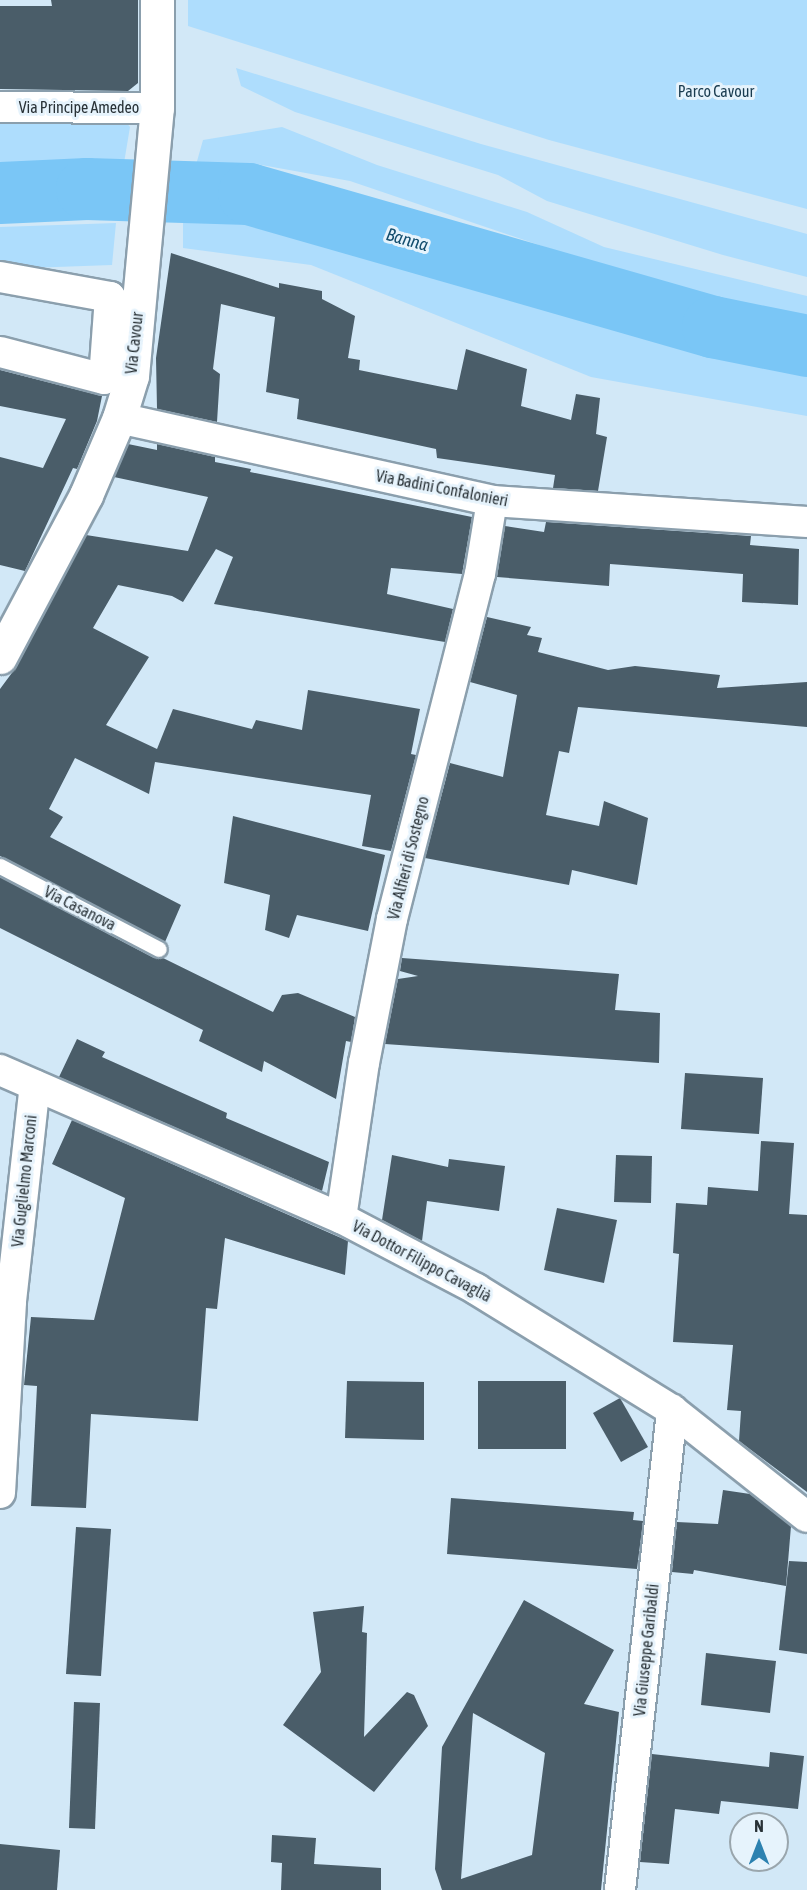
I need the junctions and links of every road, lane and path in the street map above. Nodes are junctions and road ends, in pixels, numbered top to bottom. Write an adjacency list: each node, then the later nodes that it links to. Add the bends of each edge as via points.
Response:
1 (157, 0): 3 (street, Via Cavour)
2 (0, 107): 3 (street, Via Principe Amedeo)
3 (156, 116): 6 (street, Via Cavour, via 132,376)
4 (0, 277): 5 (street, via 110,297 104,379)
5 (0, 352)
6 (119, 418): 7 (street, Via Badini Confalonieri); 9 (street, Via Cavour, via 86,495)
7 (492, 501): 8 (street, Via Badini Confalonieri); 14 (street, Via Alfieri di Sostegno, via 480,574 392,919 364,1063)
8 (807, 522)
9 (0, 657)
10 (0, 866): 11 (lane, Via Casanova)
11 (159, 949)
12 (0, 1070): 13 (street, Via Dottor Filippo Cavaglià)
13 (35, 1085): 14 (street, Via Dottor Filippo Cavaglià); 16 (street, Via Guglielmo Marconi, via 11,1301)
14 (341, 1218): 15 (street, Via Dottor Filippo Cavaglià, via 476,1289)
15 (672, 1410): 17 (street, Via Dottor Filippo Cavaglià); 18 (street, Via Giuseppe Garibaldi)
16 (0, 1493)
17 (807, 1517)
18 (620, 1890)

